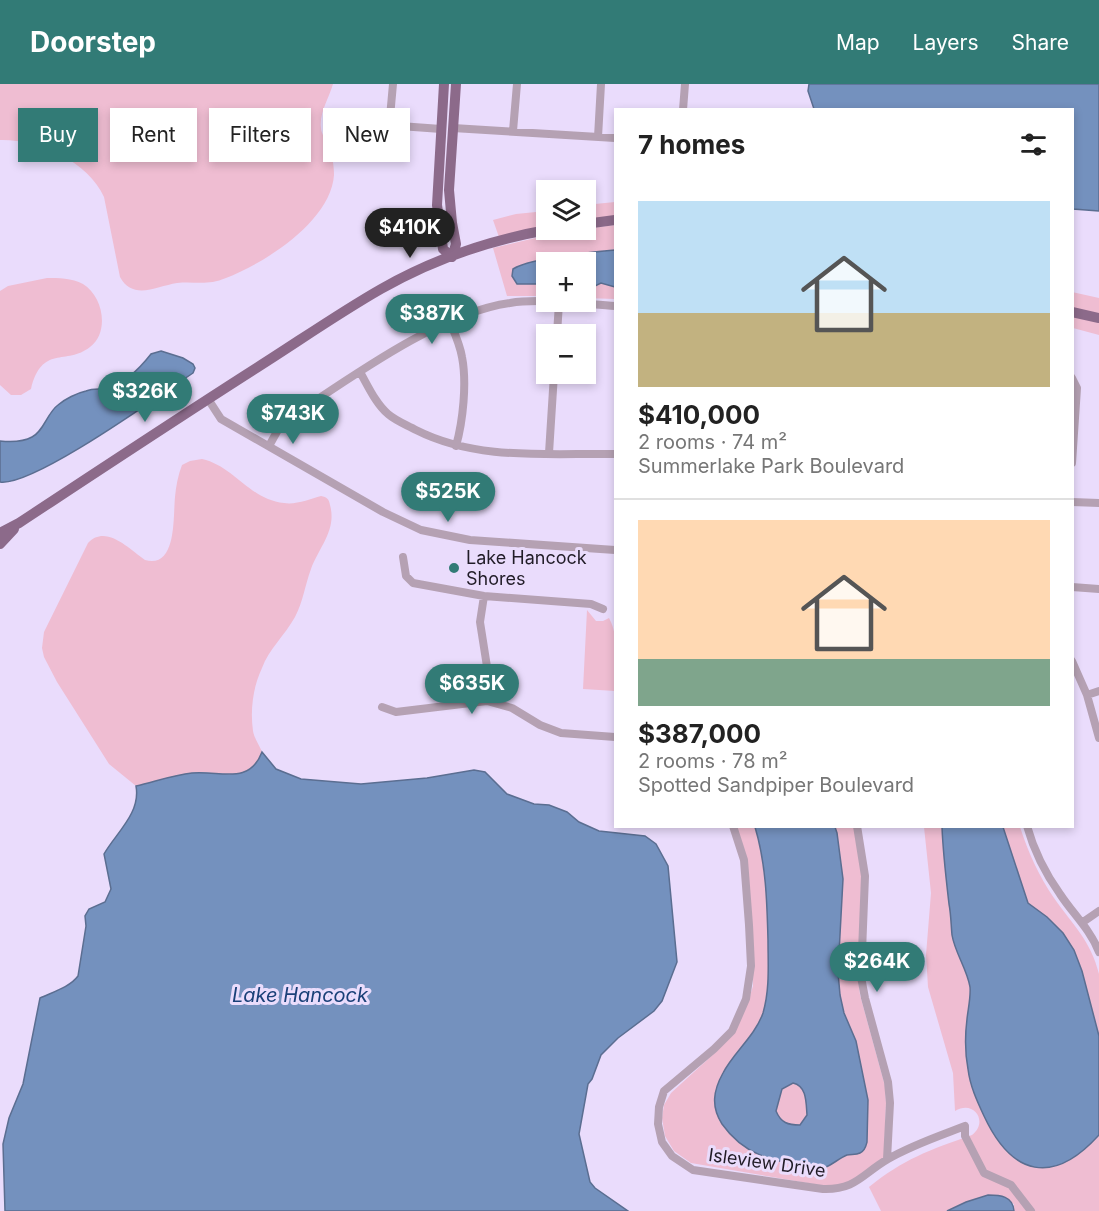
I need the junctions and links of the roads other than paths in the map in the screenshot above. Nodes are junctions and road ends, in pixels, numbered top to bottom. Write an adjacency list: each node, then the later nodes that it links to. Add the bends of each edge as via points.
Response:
1 (393, 84): 9 (street, via 392,122)
2 (444, 84): 9 (main road)
3 (456, 84): 8 (main road)
4 (517, 84): 10 (street)
5 (601, 84): 11 (street)
6 (685, 84): 7 (street)
7 (683, 108)
8 (453, 128): 10 (street); 16 (main road, via 449,190 456,244)
9 (441, 129): 16 (main road, via 437,206 443,249)
10 (513, 131): 11 (street)
11 (598, 137): 12 (street)
12 (614, 138)
13 (614, 220): 14 (main road)
14 (596, 223)
15 (536, 232): 16 (main road)
16 (452, 257): 26 (main road, via 382,289)
17 (536, 303): 22 (street, via 511,302)
18 (596, 305): 19 (street)
19 (614, 306)
20 (1074, 312): 21 (main road)
21 (1099, 318)
22 (450, 322): 23 (street); 29 (street, via 465,371)
23 (360, 372): 28 (street, via 288,419); 29 (street, via 389,415)
24 (1074, 382): 27 (street)
25 (553, 384): 30 (street)
26 (208, 399): 28 (street, via 221,419); 34 (main road)
27 (1074, 433)
28 (269, 446): 37 (street, via 421,530 470,540)
29 (456, 446): 30 (street)
30 (549, 453): 31 (street)
31 (614, 454)
32 (1074, 502): 33 (street)
33 (1099, 503)
34 (19, 523): 35 (main road); 36 (main road)
35 (0, 533)
36 (0, 544)
37 (614, 550)
38 (403, 557): 41 (street, via 406,576 413,583)
39 (1074, 587): 40 (street)
40 (1099, 589)
41 (484, 596): 42 (street, via 591,604); 46 (street, via 480,622 488,673)
42 (603, 609)
43 (1074, 666): 45 (street)
44 (1099, 691): 45 (street)
45 (1087, 695): 49 (street)
46 (487, 701): 47 (street, via 396,712); 48 (street, via 512,708 561,733)
47 (382, 707)
48 (614, 737)
49 (1099, 738)
50 (734, 828): 56 (street, Isleview Drive, via 744,860 751,954 748,991 732,1030 664,1090 658,1124 663,1143 672,1156 693,1170 823,1189 852,1184)
51 (857, 828): 56 (street, via 865,876 861,977 888,1082)
52 (1028, 828): 54 (street, via 1044,870)
53 (1099, 911): 54 (street)
54 (1083, 922): 55 (street)
55 (1099, 952)
56 (887, 1160): 57 (street, Isleview Drive, via 965,1126 964,1136 984,1173 1011,1185)
57 (1031, 1211)

